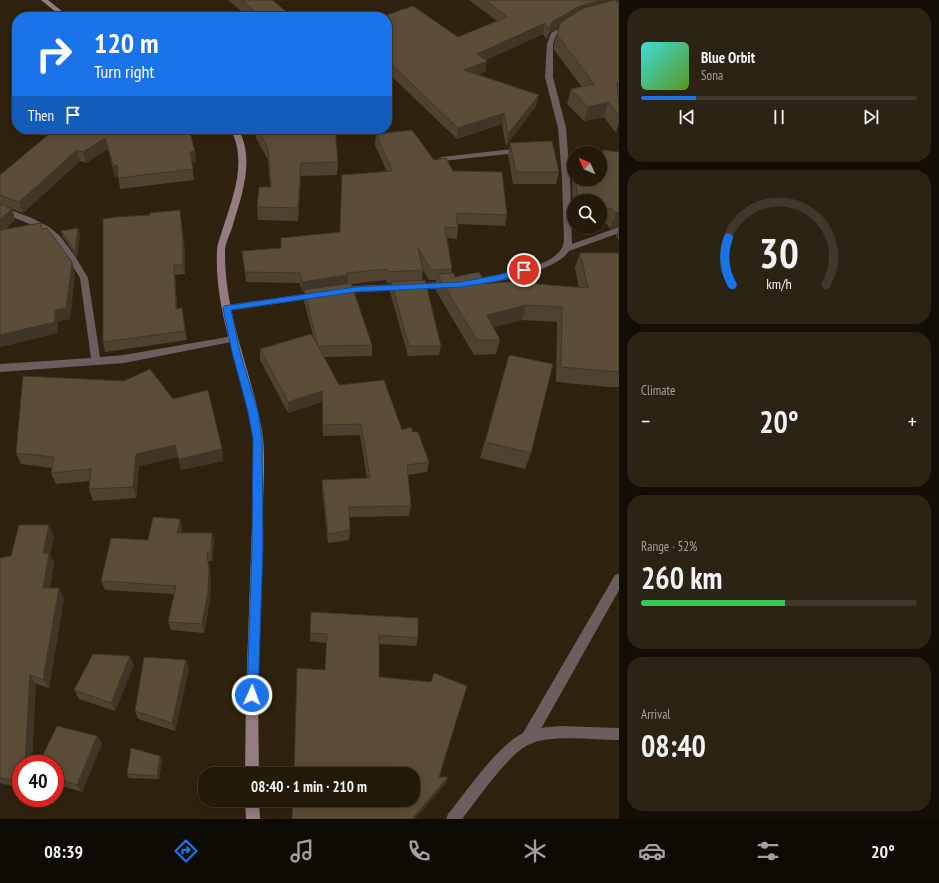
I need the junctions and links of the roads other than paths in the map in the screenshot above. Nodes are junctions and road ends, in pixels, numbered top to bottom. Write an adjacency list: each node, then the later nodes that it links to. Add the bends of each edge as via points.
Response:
1 (44, 0): 2 (street)
2 (60, 12)
3 (578, 20): 9 (street, via 554,34 550,44 549,77 562,128 560,145 566,178)
4 (237, 134): 10 (street, via 240,139 241,183 221,249 221,280)
5 (533, 148): 6 (street)
6 (442, 159)
7 (0, 209): 12 (street, via 53,233 79,269 84,278)
8 (619, 230): 9 (street)
9 (566, 249): 10 (street, via 558,259 498,278 457,284 355,289)
10 (227, 308): 11 (street)
11 (233, 339): 12 (street); 17 (street, via 258,439)
12 (96, 362): 13 (street)
13 (0, 368)
14 (619, 579): 16 (street)
15 (619, 734): 16 (street, via 548,734)
16 (528, 738): 20 (street, via 502,759)
17 (252, 767)
18 (252, 807): 19 (street)
19 (252, 819)
20 (453, 819)

